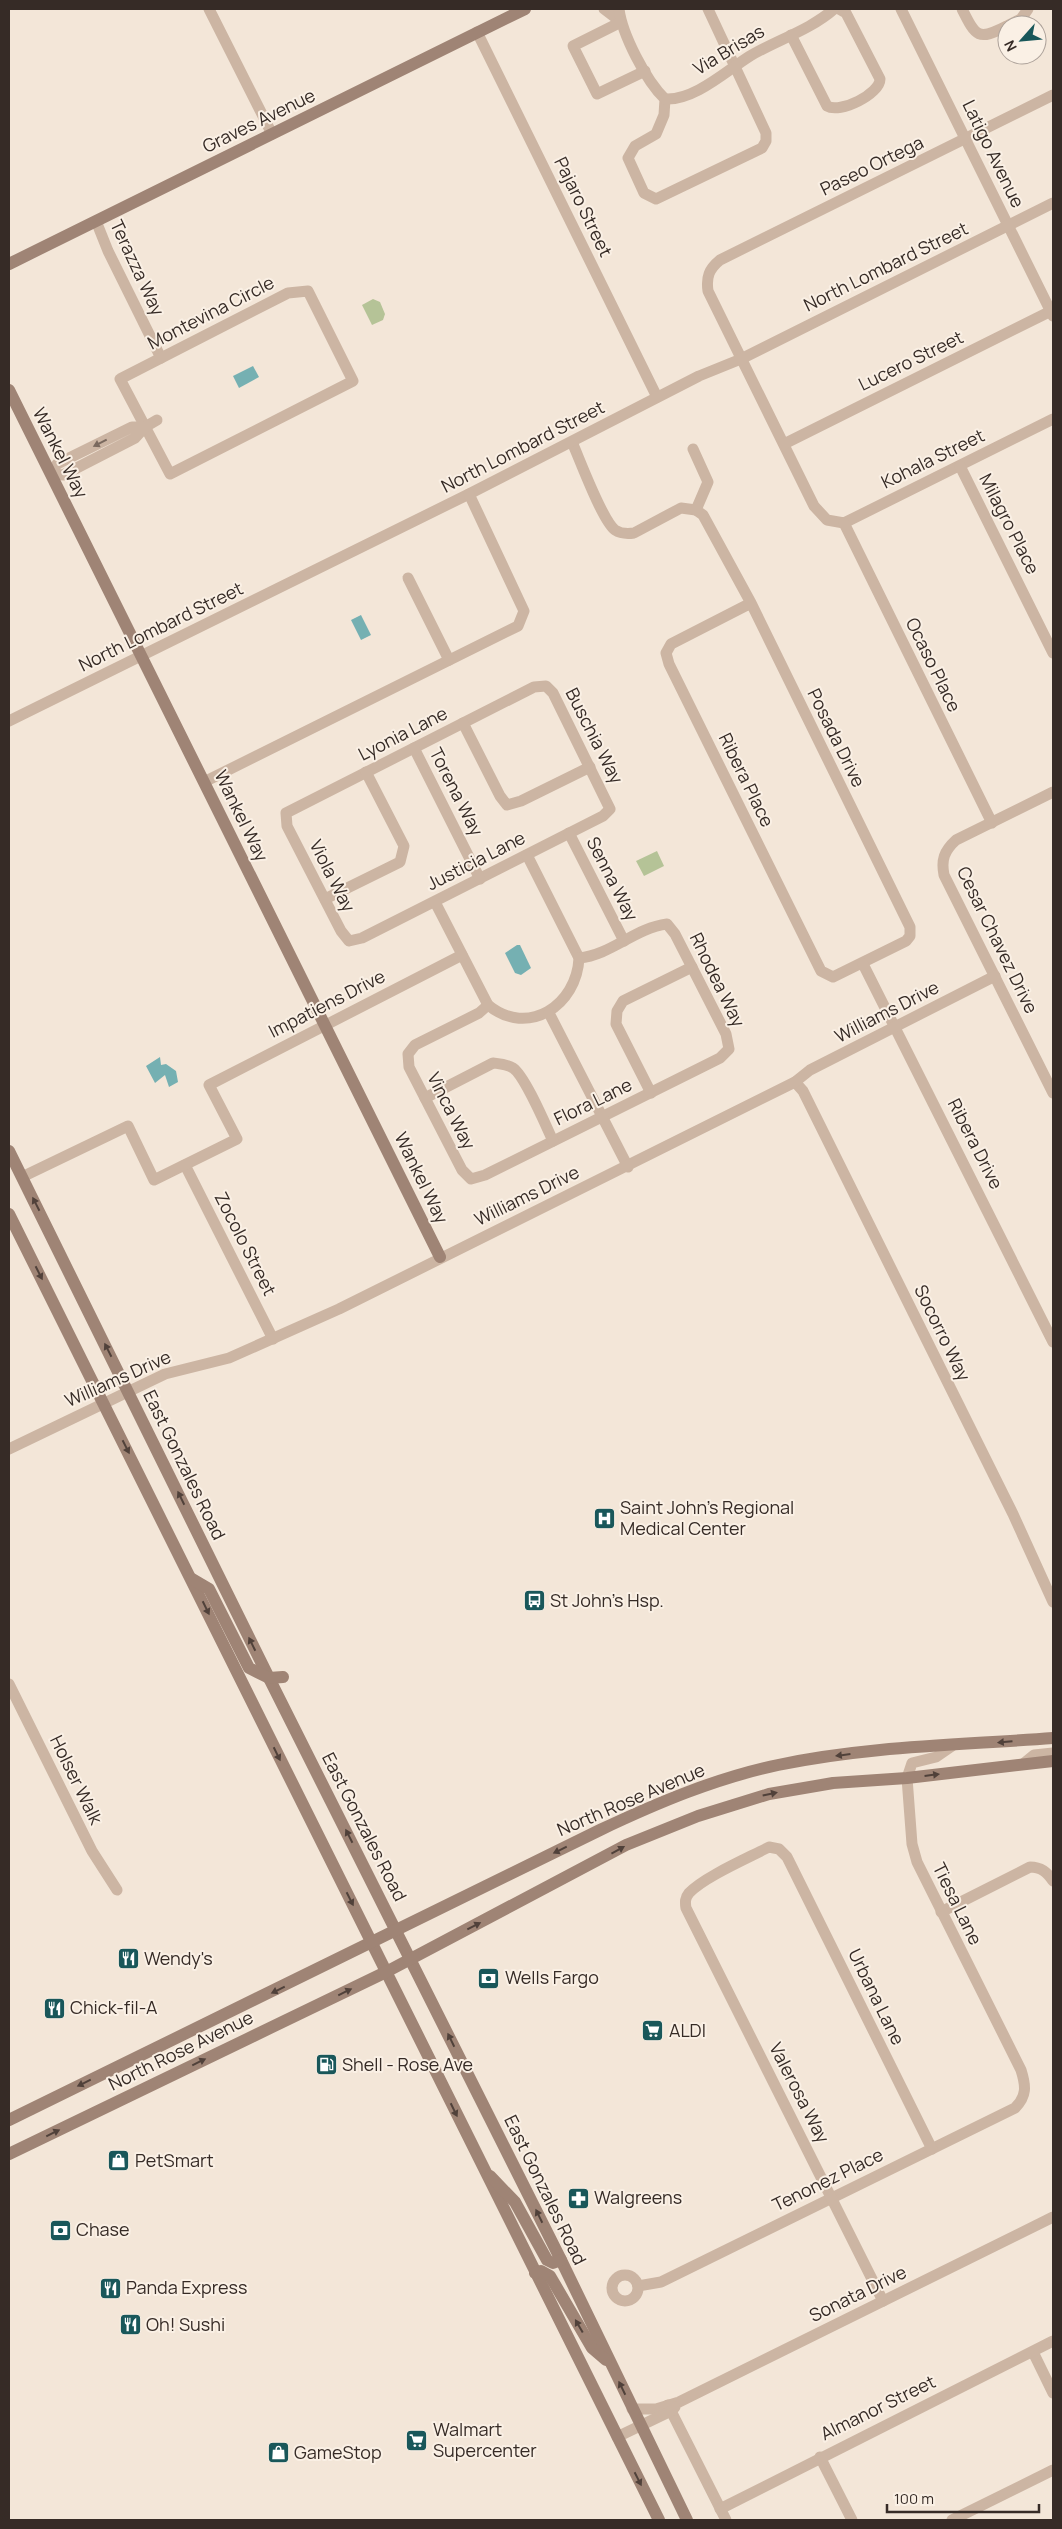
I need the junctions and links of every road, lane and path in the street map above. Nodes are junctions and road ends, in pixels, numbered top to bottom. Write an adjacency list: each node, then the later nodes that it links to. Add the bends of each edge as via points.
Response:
1 (209, 9): 19 (street)
2 (524, 9): 13 (main road, Graves Avenue)
3 (604, 9): 11 (street)
4 (619, 9): 11 (street)
5 (708, 9): 15 (street)
6 (834, 9): 14 (street, Via Brisas)
7 (858, 9): 10 (street)
8 (901, 9): 20 (street, Latigo Avenue)
9 (962, 9): 12 (street, via 972,29 979,35)
10 (843, 11): 14 (street, via 880,83 872,93 842,108 831,108 824,102)
11 (621, 22): 16 (street); 16 (street, via 573,46 597,94)
12 (997, 31)
13 (477, 32): 19 (main road, Graves Avenue); 29 (street, Pajaro Street)
14 (791, 35): 15 (street, Via Brisas)
15 (735, 67): 18 (street, Via Brisas, via 675,100); 18 (street, via 766,133 762,148 652,199 644,193 628,158 635,146 656,134 664,115)
16 (645, 72): 18 (street)
17 (1053, 96): 20 (street, Paseo Ortega)
18 (665, 99)
19 (272, 134): 22 (main road, Graves Avenue)
20 (966, 139): 23 (street, Latigo Avenue); 27 (street, Paseo Ortega, via 720,260 709,272 708,291)
21 (1053, 204): 23 (street, North Lombard Street)
22 (96, 221): 24 (main road, Graves Avenue); 26 (street, Terazza Way)
23 (1009, 226): 25 (street, Latigo Avenue); 27 (street, North Lombard Street)
24 (9, 264)
25 (1052, 313): 34 (street, Lucero Street)
26 (161, 358): 32 (street, Montevina Circle, via 120,379); 32 (street, Montevina Circle, via 288,293 308,291 353,381 170,474)
27 (741, 359): 29 (street, North Lombard Street); 34 (street)
28 (9, 390): 37 (main road, Wankel Way)
29 (657, 397): 33 (street, North Lombard Street)
30 (1053, 419): 36 (street, Kohala Street)
31 (157, 420): 32 (street)
32 (145, 427): 37 (street, via 132,427 57,464)
33 (572, 442): 38 (street, North Lombard Street); 39 (street, via 607,519 616,531 634,533 681,508)
34 (784, 444): 40 (street, via 814,506 827,520)
35 (693, 449): 39 (street, via 708,482)
36 (960, 466): 40 (street, Kohala Street); 43 (street, Milagro Place)
37 (51, 474): 44 (main road, Wankel Way)
38 (469, 494): 44 (street, North Lombard Street); 45 (street, via 524,611 518,626)
39 (696, 510): 42 (street, Posada Drive, via 703,516)
40 (844, 523): 56 (street, Ocaso Place)
41 (408, 578): 45 (street)
42 (750, 603): 66 (street, Posada Drive, via 910,927 906,941); 66 (street, Ribera Place, via 671,644 666,652 668,664 821,971 833,977)
43 (1053, 653)
44 (142, 656): 47 (street, North Lombard Street); 52 (main road, Wankel Way)
45 (449, 660): 52 (street)
46 (542, 686): 48 (street, Lyonia Lane); 50 (street, Buschia Way, via 554,693)
47 (9, 721)
48 (463, 723): 49 (street, Lyonia Lane); 50 (street, via 507,805)
49 (414, 748): 51 (street, Lyonia Lane); 59 (street, Torena Way)
50 (590, 766): 54 (street, Buschia Way)
51 (366, 772): 55 (street, Lyonia Lane, via 286,813); 60 (street, via 404,846 400,862)
52 (204, 782): 71 (main road, Wankel Way)
53 (1053, 792): 56 (street)
54 (609, 808): 57 (street, Justicia Lane, via 603,816)
55 (286, 819): 60 (street, Viola Way)
56 (992, 823): 68 (street, Cesar Chavez Drive, via 948,847 944,855 944,875)
57 (569, 833): 58 (street, Justicia Lane); 63 (street, Senna Way)
58 (527, 855): 59 (street, Justicia Lane); 65 (street)
59 (480, 879): 61 (street, Justicia Lane)
60 (325, 900): 62 (street, Viola Way, via 340,931 349,941)
61 (435, 902): 62 (street, Justicia Lane); 64 (street)
62 (355, 940)
63 (624, 941): 65 (street, via 594,957); 67 (street, Rhodea Way, via 655,925 667,924)
64 (462, 955): 69 (street); 71 (street, Impatiens Drive)
65 (580, 958): 70 (street, via 579,971 571,990)
66 (862, 964): 72 (street, Ribera Drive)
67 (692, 967): 73 (street, Rhodea Way, via 726,1034); 75 (street, via 623,1001 617,1011 616,1024)
68 (995, 976): 72 (street, Williams Drive); 76 (street, Cesar Chavez Drive)
69 (488, 1005): 70 (street, via 498,1013 517,1018); 77 (street, Vinca Way, via 479,1013 415,1045 408,1054 410,1067)
70 (549, 1013): 78 (street)
71 (324, 1024): 81 (street, Impatiens Drive, via 209,1085 237,1139); 86 (main road, Wankel Way)
72 (896, 1027): 74 (street, Williams Drive, via 810,1070); 87 (street, Ribera Drive)
73 (728, 1048): 75 (street, Flora Lane, via 720,1058)
74 (795, 1082): 82 (street, Williams Drive); 94 (street, Socorro Way, via 1013,1514)
75 (651, 1093): 78 (street, Flora Lane)
76 (1053, 1093)
77 (425, 1098): 79 (street, via 494,1063 505,1064 515,1069 524,1082); 83 (street, Vinca Way, via 462,1170)
78 (602, 1117): 79 (street, Flora Lane); 82 (street)
79 (553, 1141): 83 (street, Flora Lane, via 485,1175 472,1179)
80 (9, 1151): 84 (main road, East Gonzales Road)
81 (185, 1165): 84 (street, via 154,1180 128,1126); 88 (street, Zocolo Street)
82 (628, 1166): 86 (street, Williams Drive)
83 (469, 1176)
84 (22, 1177): 90 (main road, East Gonzales Road, one-way to 84)
85 (9, 1214): 91 (main road, one-way to 91)
86 (440, 1257): 88 (street, Williams Drive)
87 (1048, 1317): 89 (street, Ribera Drive)
88 (273, 1339): 90 (street, Williams Drive, via 220,1361 166,1374)
89 (1053, 1342)
90 (129, 1391): 91 (street, Williams Drive); 96 (main road, East Gonzales Road, one-way to 90)
91 (104, 1403): 92 (street, Williams Drive); 93 (main road, one-way to 93)
92 (9, 1449)
93 (192, 1579): 96 (main road, via 210,1589 249,1668); 109 (main road, one-way to 109)
94 (1053, 1602)
95 (282, 1677): 96 (main road)
96 (269, 1678): 108 (main road, East Gonzales Road, one-way to 96)
97 (9, 1684): 106 (street, Holser Walk, via 92,1851)
98 (1053, 1738): 99 (main road, North Rose Avenue, one-way to 99)
99 (952, 1746): 103 (street, via 936,1757 912,1763); 108 (main road, North Rose Avenue, one-way to 108, via 799,1761 723,1780 629,1816)
100 (1053, 1753): 102 (street, via 1034,1755)
101 (1053, 1761): 102 (main road)
102 (1023, 1764): 103 (main road, one-way to 102)
103 (908, 1778): 107 (street, Tiesa Lane, via 912,1844); 110 (main road, North Rose Avenue, one-way to 103, via 626,1846 698,1816 769,1794 833,1783)
104 (789, 1861): 114 (street, Urbana Lane); 117 (street, Valerosa Way, via 779,1849 769,1847 704,1882 689,1893 685,1901)
105 (1053, 1881): 107 (street, via 1038,1867 1030,1867)
106 (117, 1890)
107 (941, 1912): 112 (street, Tiesa Lane, via 1021,2070)
108 (396, 1931): 109 (main road, North Rose Avenue); 110 (main road, East Gonzales Road)
109 (372, 1943): 111 (main road); 113 (main road, North Rose Avenue, one-way to 113)
110 (410, 1958): 111 (main road, North Rose Avenue); 119 (main road, East Gonzales Road, one-way to 110)
111 (386, 1972): 115 (main road, North Rose Avenue, one-way to 111); 116 (main road, one-way to 116)
112 (1026, 2093): 114 (street, Tenonez Place, via 1015,2108)
113 (9, 2120)
114 (932, 2149): 117 (street, Tenonez Place)
115 (9, 2154)
116 (483, 2170): 119 (main road, via 515,2202 547,2260 553,2263); 120 (main road)
117 (832, 2198): 121 (street, Tenonez Place, via 661,2282); 122 (street, Valerosa Way)
118 (1053, 2217): 122 (street, Sonata Drive)
119 (560, 2260): 125 (main road, East Gonzales Road)
120 (535, 2273): 125 (main road, one-way to 120, via 592,2348 550,2276 541,2270); 130 (main road)
121 (638, 2286)
122 (883, 2301): 127 (street, Sonata Drive)
123 (1053, 2342): 124 (street, Almanor Street)
124 (1033, 2352): 126 (street); 131 (street, Almanor Street)
125 (610, 2362): 128 (main road, East Gonzales Road, one-way to 125)
126 (1053, 2392)
127 (673, 2406): 128 (street, Sonata Drive); 129 (street, Sonata Drive); 133 (street)
128 (632, 2409): 129 (main road, East Gonzales Road)
129 (641, 2426): 130 (street, Sonata Drive); 136 (main road, East Gonzales Road)
130 (617, 2437): 135 (main road, one-way to 135)
131 (820, 2456): 133 (street, Almanor Street); 138 (street)
132 (1053, 2470): 134 (street)
133 (720, 2509): 137 (street)
134 (974, 2509): 139 (street); 140 (street)
135 (659, 2520)
136 (687, 2520)
137 (726, 2520)
138 (852, 2520)
139 (952, 2520)
140 (979, 2520)

